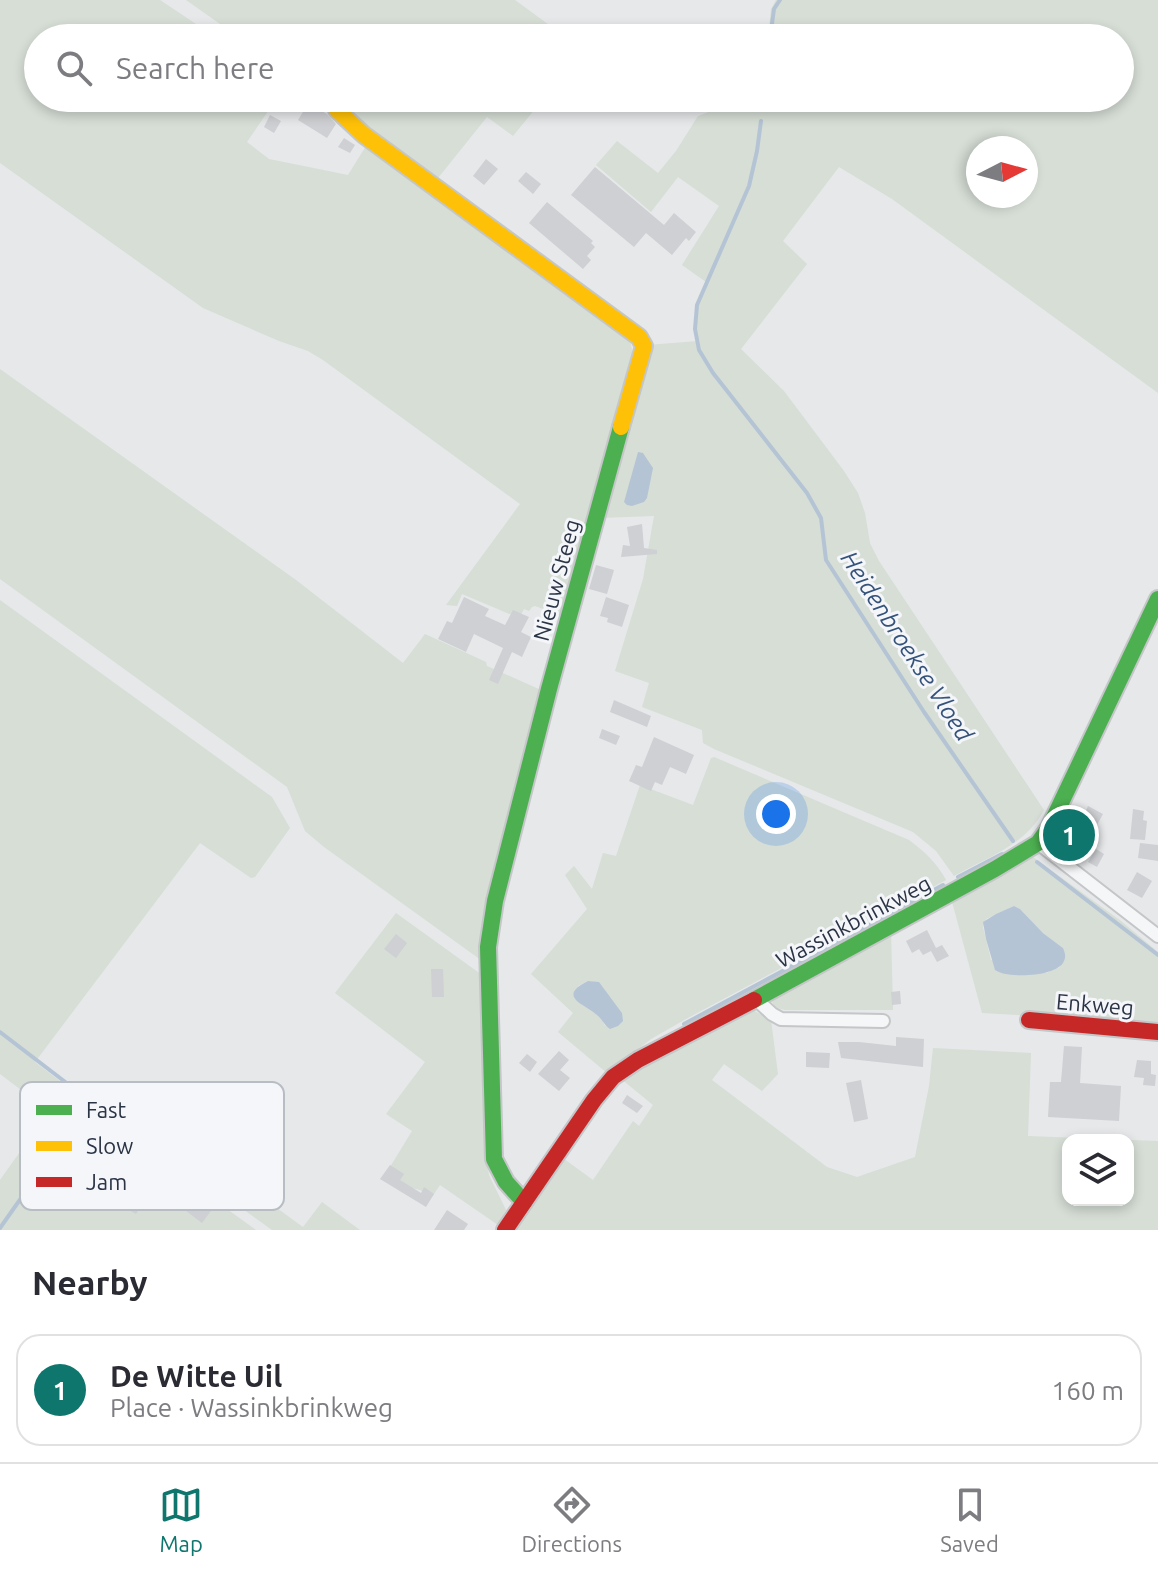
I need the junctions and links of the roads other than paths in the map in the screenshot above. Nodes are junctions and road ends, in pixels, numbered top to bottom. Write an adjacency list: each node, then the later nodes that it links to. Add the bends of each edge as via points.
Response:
1 (339, 112): 9 (street, Nieuw Steeg, via 639,337 644,346 549,689 488,947 494,1159 508,1188)
2 (1158, 599): 3 (street, Wassinkbrinkweg)
3 (1038, 843): 4 (street); 5 (street, Wassinkbrinkweg)
4 (1158, 936)
5 (756, 999): 7 (street, via 781,1019); 9 (street, Wassinkbrinkweg, via 613,1077)
6 (1029, 1020): 8 (street, Enkweg)
7 (883, 1021)
8 (1158, 1032)
9 (524, 1202): 10 (street, Wassinkbrinkweg)
10 (505, 1230)

